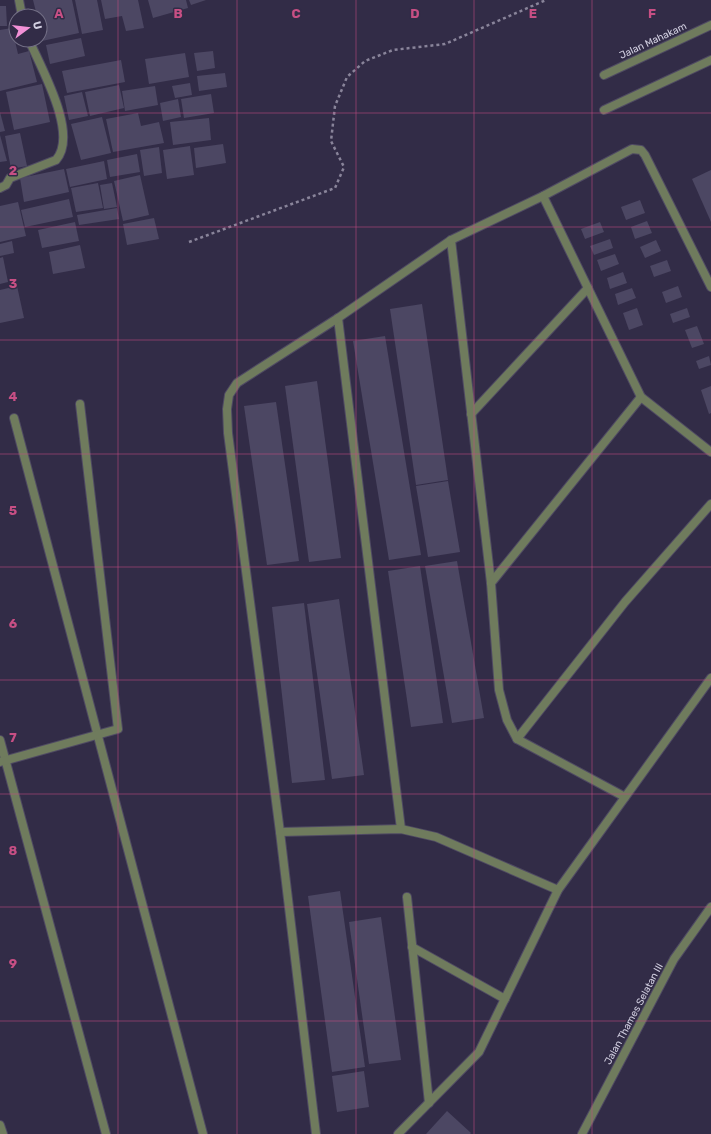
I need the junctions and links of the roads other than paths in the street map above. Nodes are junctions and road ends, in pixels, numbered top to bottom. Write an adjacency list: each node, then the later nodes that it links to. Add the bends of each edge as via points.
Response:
1 (711, 24): 4 (street, Jalan Mahakam)
2 (33, 48): 6 (street, via 59,111 64,132 63,147 56,160 10,178 6,185)
3 (711, 60): 5 (street)
4 (604, 75)
5 (604, 110)
6 (0, 188)
7 (543, 196): 8 (street); 9 (street, via 632,149 641,150); 10 (street)
8 (451, 240): 11 (street); 14 (street)
9 (711, 287)
10 (588, 288): 12 (street); 14 (street)
11 (338, 318): 25 (street); 26 (street, via 237,383 229,395 227,409)
12 (641, 397): 16 (street); 18 (street)
13 (80, 404): 20 (street, via 118,729)
14 (471, 414): 18 (street)
15 (14, 418): 20 (street)
16 (711, 452)
17 (711, 504): 21 (street, via 625,602)
18 (491, 583): 21 (street, via 499,690 507,720)
19 (711, 678): 24 (street)
20 (98, 734): 23 (street); 36 (street)
21 (517, 739): 24 (street)
22 (0, 740): 23 (street)
23 (3, 761): 35 (street)
24 (626, 797): 27 (street)
25 (401, 829): 26 (street); 27 (street, via 436,836)
26 (280, 832): 37 (street)
27 (558, 890): 31 (street)
28 (407, 898): 30 (street)
29 (711, 907): 39 (street, Jalan Thames Selatan III, via 674,959)
30 (412, 947): 31 (street); 32 (street)
31 (505, 998): 32 (street, via 479,1052)
32 (429, 1103): 38 (street)
33 (0, 1125): 34 (street)
34 (2, 1134)
35 (106, 1134)
36 (203, 1134)
37 (316, 1134)
38 (398, 1134)
39 (582, 1134)

